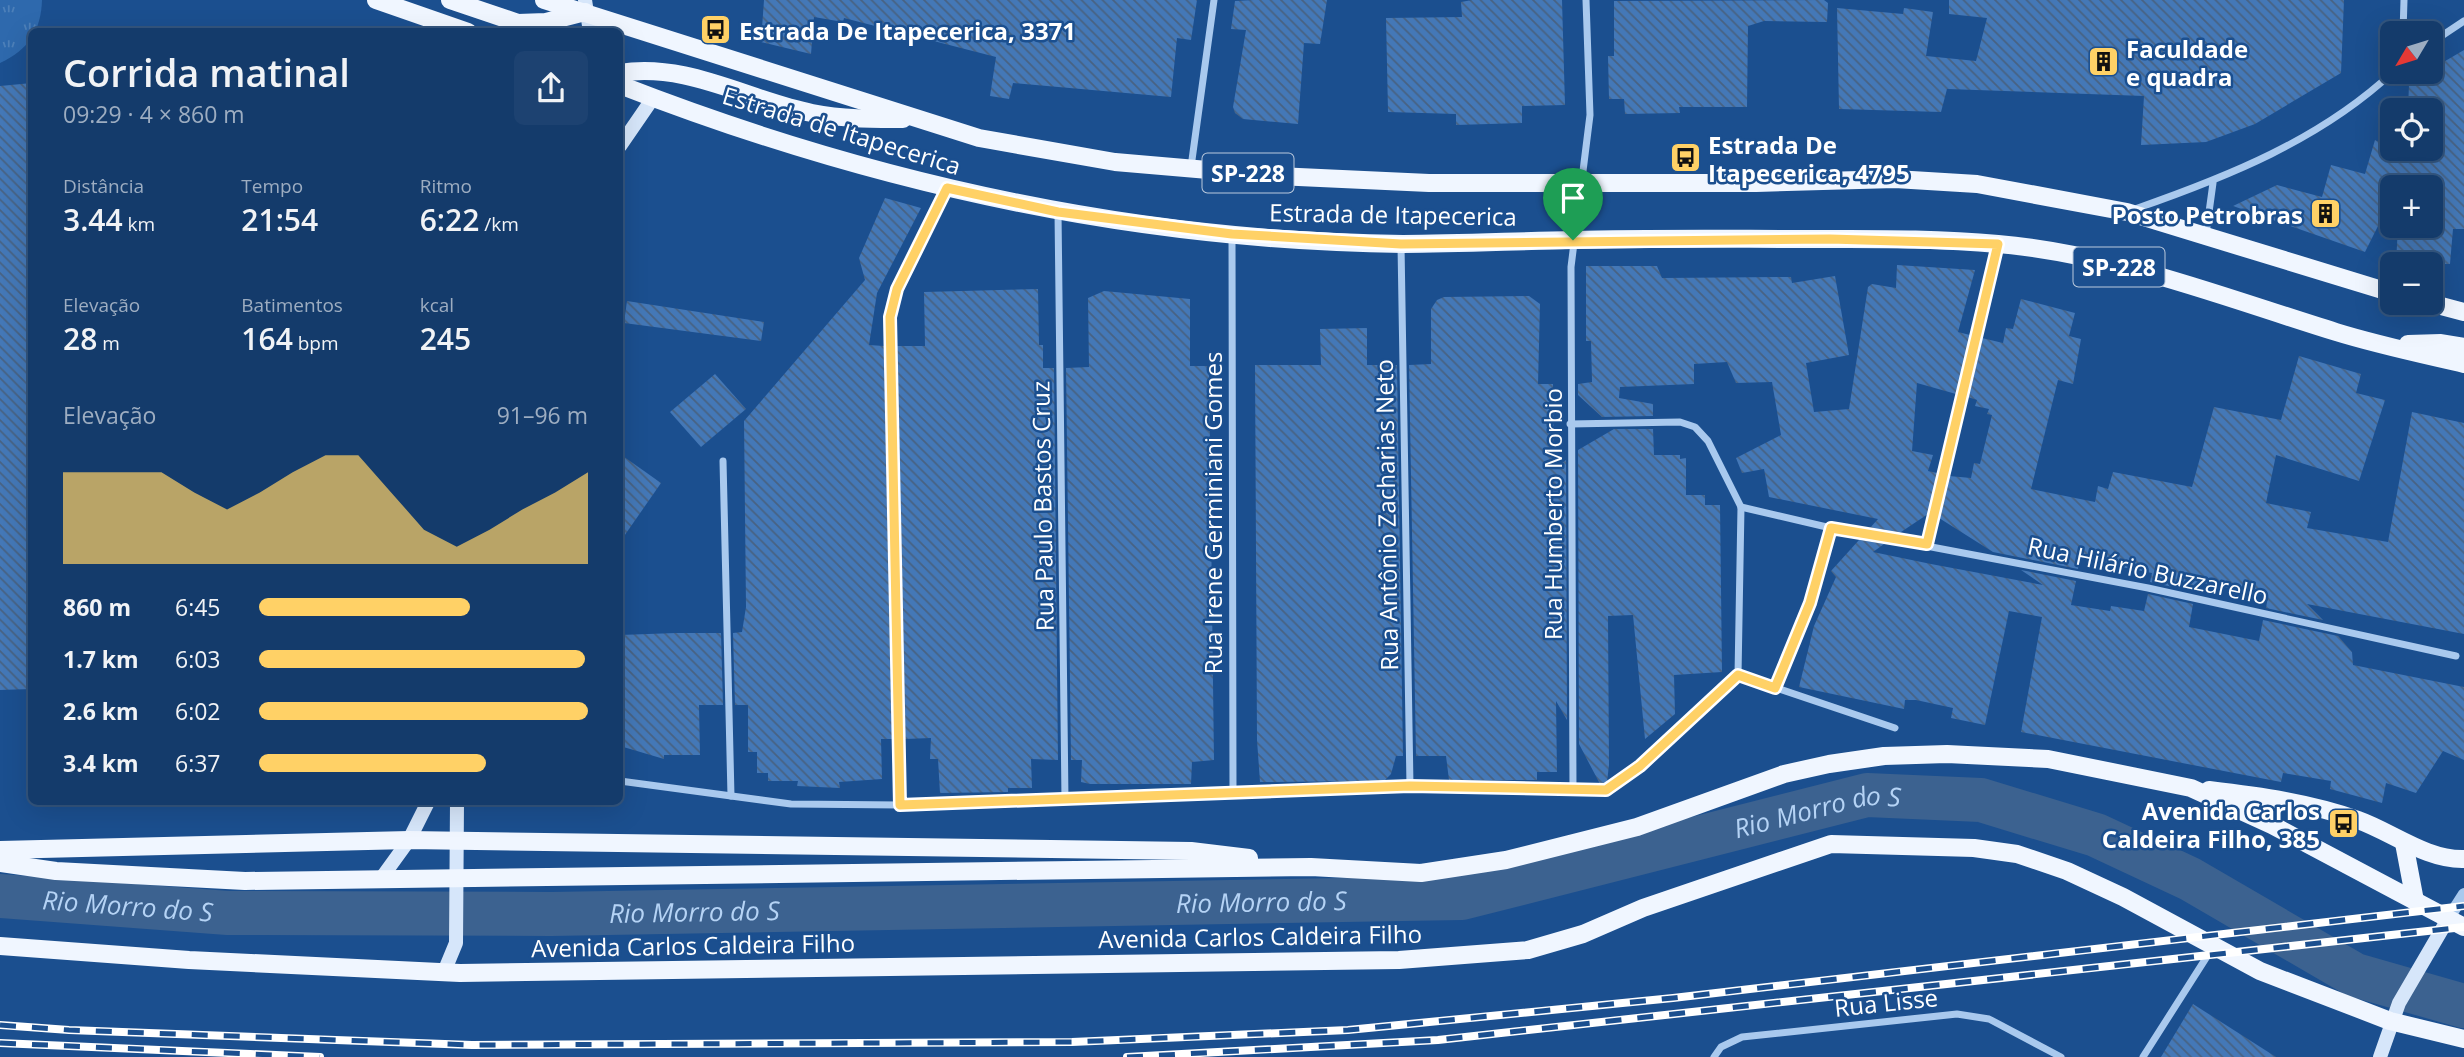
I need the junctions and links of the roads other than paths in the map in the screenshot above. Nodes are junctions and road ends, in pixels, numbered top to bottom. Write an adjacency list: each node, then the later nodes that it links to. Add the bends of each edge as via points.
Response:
1 (376, 0): 10 (main road)
2 (450, 0): 7 (main road, via 518,23 546,22)
3 (544, 0): 7 (main road, Estrada de Itapecerica / SP-228)
4 (1214, 0): 19 (street)
5 (1586, 0): 20 (street, Rua Humberto Morbio, via 1590,115)
6 (2403, 0): 8 (street)
7 (586, 6): 11 (main road); 17 (main road, Estrada de Itapecerica / SP-228)
8 (2403, 21)
9 (2464, 21): 12 (street)
10 (456, 28)
11 (589, 28)
12 (2443, 35)
13 (623, 72): 17 (main road, via 648,68 679,73 810,113)
14 (2380, 83): 21 (street, via 2332,120)
15 (623, 86): 16 (main road, Estrada de Itapecerica / SP-228)
16 (653, 98): 18 (main road); 22 (main road, Estrada de Itapecerica / SP-228, via 853,163)
17 (920, 120): 19 (main road, Estrada de Itapecerica / SP-228, via 979,138 1115,162)
18 (623, 142)
19 (1191, 168): 20 (main road, Estrada de Itapecerica / SP-228, via 1429,183)
20 (1581, 183): 24 (main road, Estrada de Itapecerica / SP-228, via 1895,179 1977,184); 27 (street, Rua Humberto Morbio)
21 (2213, 183): 24 (street); 26 (street)
22 (947, 188): 23 (main road, Estrada de Itapecerica / SP-228); 54 (street, via 897,289 890,317)
23 (1058, 212): 25 (main road, Estrada de Itapecerica / SP-228); 51 (street, Rua Paulo Bastos Cruz)
24 (2127, 212): 26 (main road, Estrada de Itapecerica / SP-228)
25 (1232, 234): 28 (main road, Estrada de Itapecerica / SP-228); 49 (street, Rua Irene Germiniani Gomes)
26 (2206, 238): 30 (main road, Estrada de Itapecerica / SP-228)
27 (1573, 240): 28 (main road, Estrada de Itapecerica / SP-228); 29 (main road, Estrada de Itapecerica / SP-228, via 1898,239); 36 (street, Rua Humberto Morbio)
28 (1401, 244): 46 (street, Rua Antônio Zacharias Neto)
29 (1998, 244): 33 (main road, Estrada de Itapecerica / SP-228, via 2076,255); 40 (street)
30 (2380, 289)
31 (2443, 306): 32 (main road)
32 (2464, 312)
33 (2383, 345): 34 (main road); 35 (main road, Estrada de Itapecerica / SP-228)
34 (2464, 347)
35 (2464, 364)
36 (1570, 424): 38 (street, via 1680,422 1695,427 1708,441); 48 (street, Rua Humberto Morbio)
37 (723, 461): 50 (street)
38 (1741, 507): 39 (street, Rua Hilário Buzzarello); 42 (street)
39 (1831, 528): 40 (street, Rua Hilário Buzzarello); 43 (street, via 1810,603)
40 (1927, 544): 41 (street, Rua Hilário Buzzarello)
41 (2456, 656)
42 (1738, 675): 43 (street); 48 (street, via 1610,788)
43 (1775, 688): 44 (street)
44 (1895, 728)
45 (623, 781): 50 (street)
46 (1410, 786): 48 (street); 49 (street)
47 (2191, 788): 57 (main road, via 2303,804 2361,821); 61 (main road, via 2048,759 1884,756 1784,774 1637,827 1506,860 1421,873); 65 (main road)
48 (1573, 789)
49 (1233, 791): 51 (street)
50 (731, 796): 54 (street, via 791,804)
51 (1065, 800): 54 (street)
52 (426, 805): 55 (main road)
53 (457, 805): 56 (main road)
54 (900, 805)
55 (408, 841): 56 (main road); 58 (main road); 62 (main road)
56 (455, 841): 61 (main road, via 1191,851); 63 (main road)
57 (2404, 843): 59 (main road); 65 (main road)
58 (0, 850)
59 (2464, 859)
60 (0, 863): 62 (main road, via 159,879)
61 (1311, 867): 63 (main road)
62 (380, 880): 63 (main road)
63 (454, 886): 69 (main road, via 456,943)
64 (2464, 894): 66 (street)
65 (2415, 901): 66 (main road)
66 (2456, 923): 70 (main road, via 2419,964)
67 (0, 946): 69 (main road, Avenida Carlos Caldeira Filho)
68 (2213, 947): 69 (main road, Avenida Carlos Caldeira Filho, via 2123,897 2017,854 1974,848 1831,844 1528,950 1399,960); 70 (main road, Avenida Carlos Caldeira Filho, via 2260,971); 74 (street)
69 (444, 972)
70 (2390, 1021): 71 (main road, Avenida Carlos Caldeira Filho); 75 (main road)
71 (2464, 1039)
72 (1714, 1057): 73 (street, Rua Lisse, via 1721,1047 1742,1037 1957,1014 1989,1019)
73 (2061, 1057)
74 (2143, 1057)
75 (2380, 1057)

